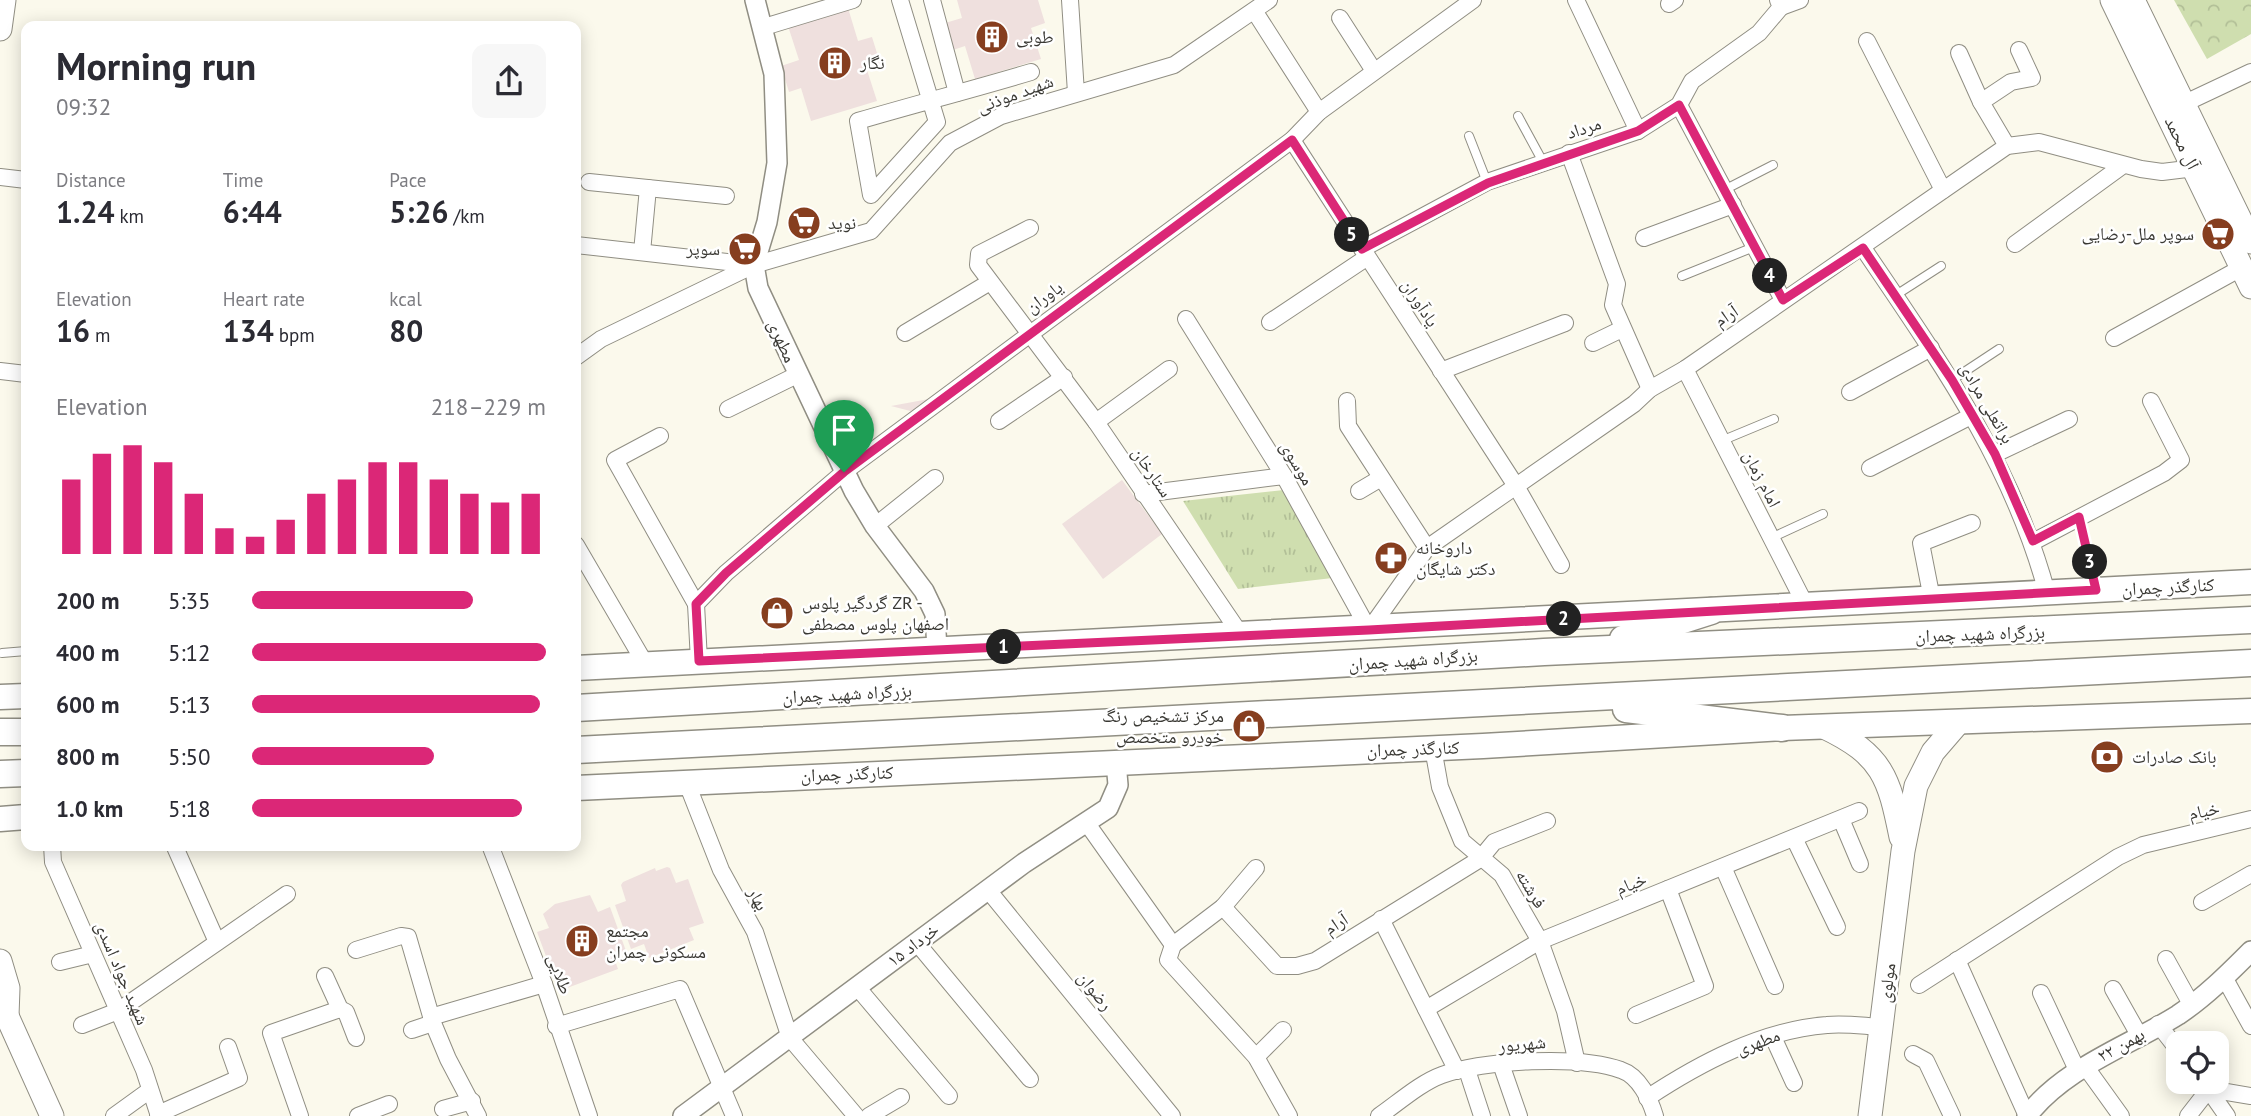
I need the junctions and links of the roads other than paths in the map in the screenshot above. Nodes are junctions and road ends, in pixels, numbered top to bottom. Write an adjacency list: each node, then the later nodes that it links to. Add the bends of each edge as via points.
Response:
1 (4, 0): 17 (main road)
2 (755, 0): 16 (street)
3 (853, 0): 16 (street)
4 (900, 0): 26 (street)
5 (932, 0): 24 (street)
6 (1070, 0): 25 (street)
7 (1269, 0): 14 (street, شهید موذنی)
8 (1473, 0): 21 (street, یاوران)
9 (1576, 0): 32 (street)
10 (1800, 0): 13 (street)
11 (2112, 0): 40 (main road, آل محمد)
12 (2133, 0): 28 (main road, آل محمد)
13 (1780, 4): 29 (street, مرداد, via 1759,33 1692,81)
14 (1255, 12): 25 (street, شهید موذنی, via 1174,65); 30 (street)
15 (1340, 18): 21 (street)
16 (764, 27): 59 (street, via 774,74 777,163)
17 (0, 29)
18 (1867, 41): 47 (street)
19 (2018, 50): 27 (street, via 2032,78 2011,82)
20 (1959, 53): 27 (street)
21 (1374, 71): 30 (street, یاوران)
22 (1031, 72): 24 (street)
23 (2251, 72): 28 (street)
24 (957, 93): 26 (street)
25 (1076, 93): 59 (street, شهید موذنی, via 1001,116 950,143 871,231)
26 (930, 100): 26 (street, via 858,121 871,195 937,122)
27 (1981, 103): 35 (street)
28 (2183, 104): 52 (main road, آل محمد)
29 (1679, 105): 32 (street, مرداد); 46 (street)
30 (1319, 112): 34 (street, یاوران)
31 (1518, 117): 37 (lane)
32 (1638, 131): 36 (street, مرداد)
33 (1468, 136): 44 (lane)
34 (1292, 140): 58 (street, یادآوران); 71 (street, یاوران)
35 (2007, 146): 39 (street, آرام, via 2039,142 2068,147); 47 (street, آرام)
36 (1569, 153): 37 (street, مرداد); 69 (street, via 1608,251 1618,288 1611,301)
37 (1543, 162): 44 (street, مرداد)
38 (1773, 165): 46 (lane)
39 (2122, 166): 40 (street, آرام, via 2162,172); 53 (street)
40 (2195, 169): 62 (main road, آل محمد)
41 (0, 177): 42 (street)
42 (21, 179)
43 (589, 182): 45 (street)
44 (1488, 183): 58 (street, مرداد)
45 (648, 188): 48 (street); 57 (street)
46 (1724, 190): 49 (street)
47 (1943, 190): 56 (street, آرام)
48 (726, 196)
49 (1733, 205): 51 (street); 55 (street)
50 (1030, 228): 63 (street, ستارخان, via 979,254 976,260)
51 (1644, 238)
52 (2251, 242)
53 (2015, 244)
54 (581, 245): 57 (street)
55 (1754, 247): 61 (lane); 65 (street)
56 (1863, 248): 64 (street, براتعلی مرادی); 65 (street, آرام)
57 (642, 252): 59 (street)
58 (1364, 254): 67 (street, مرداد); 80 (street, یادآوران)
59 (754, 265): 76 (street, via 601,339); 82 (street, مطهری, via 758,288)
60 (1941, 266): 64 (lane)
61 (1682, 276)
62 (2246, 277): 72 (street)
63 (990, 282): 70 (street); 71 (street, ستارخان)
64 (1896, 295): 74 (street, براتعلی مرادی)
65 (1783, 300): 78 (street, آرام)
66 (1186, 319): 100 (street, موسوی)
67 (1270, 322)
68 (1565, 323): 80 (street)
69 (1622, 329): 73 (street); 85 (street)
70 (905, 332)
71 (1027, 334): 83 (street, ستارخان); 99 (street, یاوران)
72 (2114, 338)
73 (1592, 344)
74 (1931, 348): 84 (street, براتعلی مرادی); 86 (street)
75 (1999, 349): 84 (lane)
76 (581, 353)
77 (1169, 369): 94 (street)
78 (1685, 369): 85 (street, آرام); 96 (street, امام زمان)
79 (0, 371): 81 (street)
80 (1441, 371): 103 (street, یادآوران)
81 (21, 373)
82 (797, 375): 89 (street); 99 (street, مطهری)
83 (1063, 377): 93 (street); 94 (street, ستارخان)
84 (1952, 380): 90 (street, براتعلی مرادی)
85 (1650, 389): 103 (street, آرام)
86 (1850, 392)
87 (1347, 401): 102 (street, via 1348,426)
88 (2151, 401): 107 (street, via 2181,460)
89 (728, 409)
90 (1973, 415): 97 (street, براتعلی مرادی); 98 (street)
91 (1774, 419): 96 (lane)
92 (2069, 419): 97 (street)
93 (999, 421)
94 (1096, 422): 105 (street, ستارخان)
95 (660, 436): 119 (street, via 615,460)
96 (1721, 441): 110 (street, امام زمان)
97 (1995, 454): 111 (street, براتعلی مرادی)
98 (1870, 468)
99 (844, 472): 109 (street, مطهری); 119 (street, یاوران)
100 (1284, 475): 105 (street); 123 (street, موسوی)
101 (935, 478): 109 (street)
102 (1381, 478): 104 (street); 112 (street)
103 (1516, 486): 112 (street, آرام); 114 (street, یادآوران)
104 (1359, 491)
105 (1143, 494): 124 (street, ستارخان)
106 (1823, 514): 110 (lane)
107 (2079, 517): 111 (street); 116 (lane)
108 (1972, 523): 118 (street, via 1921,543)
109 (875, 526): 125 (street, مطهری, via 924,591 935,614)
110 (1771, 538): 120 (street, امام زمان)
111 (2033, 541): 117 (street, براتعلی مرادی)
112 (1427, 548): 123 (street, آرام)
113 (581, 554): 131 (street)
114 (1562, 565)
115 (2251, 582): 116 (main road, کنارگذر چمران)
116 (2096, 590): 117 (main road, کنارگذر چمران)
117 (2047, 593): 118 (main road, کنارگذر چمران)
118 (1932, 599): 120 (main road, کنارگذر چمران)
119 (696, 604): 129 (street)
120 (1806, 606): 121 (main road, کنارگذر چمران)
121 (1711, 611): 123 (main road, کنارگذر چمران); 126 (highway)
122 (2251, 620): 126 (highway, بزرگراه شهید چمران)
123 (1369, 630): 124 (main road, کنارگذر چمران)
124 (1241, 635): 125 (main road, کنارگذر چمران)
125 (937, 650): 129 (main road, کنارگذر چمران)
126 (1590, 650): 134 (highway, بزرگراه شهید چمران)
127 (21, 651): 128 (lane)
128 (2, 653)
129 (699, 661): 131 (main road, کنارگذر چمران)
130 (2251, 663): 133 (highway)
131 (646, 665): 132 (main road, کنارگذر چمران)
132 (581, 668)
133 (1547, 701): 138 (highway); 142 (highway)
134 (581, 708)
135 (2251, 711): 136 (main road, کنارگذر چمران)
136 (1958, 723): 137 (main road, کنارگذر چمران); 157 (main road, مولوی, via 1933,752 1916,786)
137 (1825, 727): 138 (main road, کنارگذر چمران); 157 (main road, مولوی, via 1868,755 1889,782)
138 (1782, 728): 141 (main road, کنارگذر چمران)
139 (0, 732): 140 (highway)
140 (21, 732)
141 (1433, 748): 143 (main road, کنارگذر چمران); 158 (street, فرشته, via 1440,787 1462,841)
142 (581, 750)
143 (1116, 762): 144 (main road, کنارگذر چمران); 151 (street, ۱۵ خرداد, via 1118,785 1108,808)
144 (686, 781): 145 (main road, کنارگذر چمران); 207 (street, بهار, via 721,870 755,932)
145 (581, 788)
146 (1859, 811): 149 (street, خیام)
147 (21, 817): 148 (main road)
148 (0, 819)
149 (1841, 819): 153 (street, خیام); 159 (street)
150 (1547, 821): 158 (street, آرام, via 1494,842)
151 (1086, 822): 164 (street, ۱۵ خرداد); 173 (street)
152 (2249, 826): 178 (street, خیام, via 2143,845)
153 (1794, 838): 161 (street, خیام); 169 (street)
154 (52, 851): 176 (street, شهید جواد اسدی)
155 (177, 851): 171 (street)
156 (492, 851): 183 (street, طلایی)
157 (1903, 851): 200 (main road, مولوی)
158 (1480, 859): 168 (street, آرام); 170 (street, فرشته, via 1502,875)
159 (1860, 864)
160 (1256, 867): 167 (street)
161 (1723, 867): 163 (street, خیام); 185 (street)
162 (2251, 874): 166 (street)
163 (1668, 889): 170 (street, خیام); 194 (street, via 1706,986)
164 (988, 890): 172 (street, ۱۵ خرداد); 229 (street, رضوان)
165 (287, 894): 171 (street)
166 (2202, 902)
167 (1223, 907): 168 (street, آرام, via 1277,966 1315,961); 173 (street)
168 (1381, 919): 191 (street)
169 (1837, 927)
170 (1540, 941): 191 (street, خیام); 211 (street, فرشته, via 1565,1011)
171 (216, 942): 192 (street)
172 (917, 943): 186 (street, ۱۵ خرداد); 215 (street)
173 (1173, 945): 210 (street, via 1168,960)
174 (356, 950): 195 (street, via 408,937)
175 (2251, 951): 182 (street, ۲۲ بهمن)
176 (93, 954): 180 (street); 192 (street, شهید جواد اسدی)
177 (2166, 959): 189 (street)
178 (1957, 960): 184 (street, خیام); 247 (street)
179 (0, 961): 193 (main road, via 8,988)
180 (60, 962)
181 (325, 976): 190 (street)
182 (2224, 977): 189 (street, ۲۲ بهمن); 199 (street)
183 (544, 984): 195 (street); 198 (street, طلایی)
184 (1919, 985)
185 (1775, 986)
186 (857, 987): 207 (street, ۱۵ خرداد); 222 (street)
187 (2113, 989): 204 (street)
188 (2041, 993): 213 (street)
189 (2191, 1004): 196 (street, ۲۲ بهمن)
190 (340, 1009): 206 (street, via 345,1010); 233 (street, via 271,1032)
191 (1426, 1009): 214 (street)
192 (118, 1011): 197 (street); 218 (street, شهید جواد اسدی)
193 (4, 1012): 231 (main road)
194 (1636, 1015)
195 (432, 1020): 201 (street); 228 (street)
196 (2158, 1024): 203 (street); 204 (street, ۲۲ بهمن)
197 (82, 1025)
198 (556, 1026): 217 (street, via 680,989); 235 (street, طلایی)
199 (2251, 1026)
200 (1881, 1027): 205 (street, مطهری, via 1828,1024); 245 (main road, مولوی)
201 (412, 1030)
202 (1283, 1030): 210 (street)
203 (2166, 1034)
204 (2139, 1035): 213 (street, ۲۲ بهمن)
205 (1773, 1037): 216 (street); 225 (street, مطهری, via 1700,1064)
206 (356, 1038)
207 (790, 1038): 217 (street, ۱۵ خرداد); 238 (street)
208 (228, 1047): 230 (street, via 239,1078)
209 (1913, 1054): 246 (street, via 1926,1060)
210 (1256, 1056): 240 (street)
211 (1577, 1063): 212 (street, شهریور); 225 (street, شهریور, via 1623,1070 1639,1083)
212 (1501, 1064): 214 (street, شهریور); 243 (street)
213 (2081, 1069): 247 (street, ۲۲ بهمن, via 2041,1097); 248 (street)
214 (1462, 1071): 241 (street, شهریور, via 1440,1076); 242 (street)
215 (1030, 1079)
216 (1794, 1083)
217 (721, 1086): 236 (street, ۱۵ خرداد); 237 (street)
218 (150, 1090): 230 (street, شهید جواد اسدی); 232 (street)
219 (2229, 1091): 223 (street)
220 (2201, 1094): 249 (street)
221 (2212, 1094): 250 (street)
222 (949, 1096)
223 (2251, 1096)
224 (901, 1097): 238 (street)
225 (1647, 1098): 244 (street, شهریور)
226 (389, 1104): 234 (street)
227 (443, 1109): 228 (street)
228 (475, 1109)
229 (1167, 1111): 239 (street)
230 (158, 1115)
231 (52, 1116)
232 (114, 1116)
233 (300, 1116)
234 (358, 1116)
235 (589, 1116)
236 (683, 1116)
237 (734, 1116)
238 (859, 1116)
239 (1149, 1116)
240 (1289, 1116)
241 (1379, 1116)
242 (1482, 1116)
243 (1519, 1116)
244 (1655, 1116)
245 (1870, 1116)
246 (1952, 1116)
247 (2027, 1116)
248 (2121, 1116)
249 (2188, 1116)
250 (2227, 1116)

